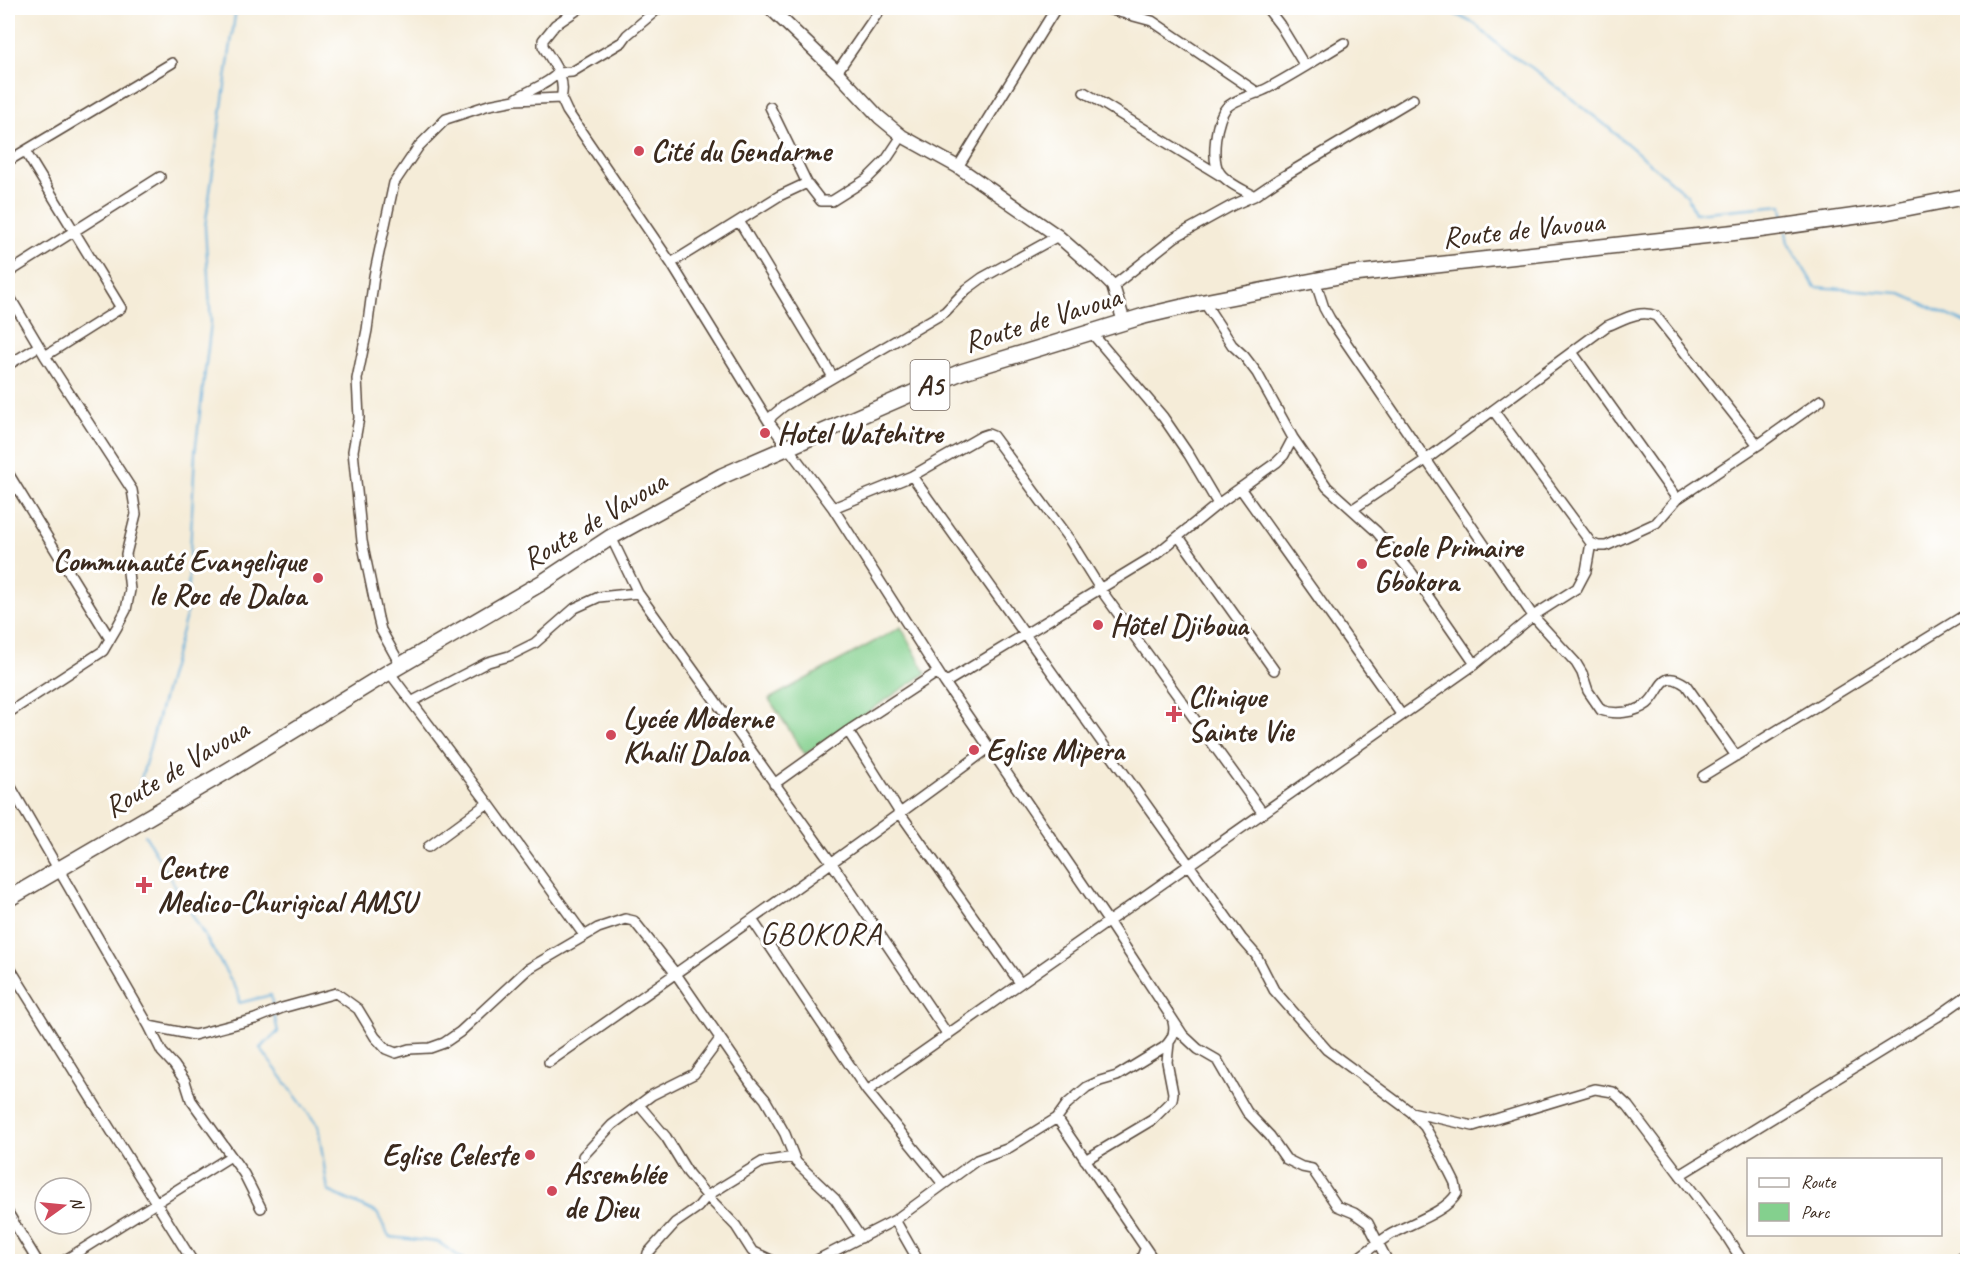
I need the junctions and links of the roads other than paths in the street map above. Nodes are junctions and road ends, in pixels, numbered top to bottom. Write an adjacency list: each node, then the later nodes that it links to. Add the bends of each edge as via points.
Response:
1 (580, 8): 12 (street, via 555,25 543,40)
2 (659, 8): 12 (street, via 622,42 572,72)
3 (770, 8): 11 (street)
4 (881, 8): 11 (street)
5 (1056, 8): 22 (street)
6 (1104, 8): 14 (street, via 1152,21)
7 (1267, 8): 10 (street)
8 (1344, 43): 10 (street)
9 (172, 63): 20 (street)
10 (1305, 66): 14 (street)
11 (837, 72): 19 (street)
12 (558, 73): 15 (street, via 564,89); 17 (street, via 550,82)
13 (1084, 92): 23 (street)
14 (1258, 93): 23 (street, via 1228,105 1221,115 1215,158)
15 (561, 98): 17 (street); 31 (street)
16 (1413, 99): 26 (street)
17 (514, 100): 68 (street, via 446,119 419,146 394,183 374,276 357,379 359,418 353,469 362,541 378,618)
18 (770, 107): 25 (street)
19 (902, 136): 22 (street); 25 (street, via 867,179 832,201 821,201)
20 (25, 151): 21 (street); 29 (street)
21 (8, 161)
22 (958, 167): 30 (street)
23 (1221, 176): 26 (street)
24 (160, 177): 29 (street)
25 (807, 183): 28 (street)
26 (1254, 196): 34 (street, via 1175,237)
27 (1968, 196): 33 (main road, Route de Vavoua / A5, via 1757,230)
28 (739, 220): 31 (street); 43 (street)
29 (74, 232): 32 (street); 41 (street, via 121,308)
30 (1058, 236): 34 (street); 43 (street, via 982,278 945,312)
31 (671, 263): 46 (street)
32 (8, 273)
33 (1315, 280): 36 (main road, Route de Vavoua / A5); 50 (street, via 1330,319)
34 (1113, 286): 37 (street)
35 (8, 294): 39 (street)
36 (1204, 302): 37 (main road, Route de Vavoua / A5); 47 (street, via 1232,345 1257,373)
37 (1124, 322): 38 (main road, Route de Vavoua / A5)
38 (1090, 332): 49 (main road, Route de Vavoua / A5, via 961,372); 55 (street, via 1162,417)
39 (39, 346): 41 (street); 42 (street)
40 (1572, 352): 45 (street); 48 (street, via 1607,326 1640,313 1656,316); 54 (street)
41 (45, 356): 66 (street, via 132,489 135,502 136,514 126,554 130,590 126,610)
42 (8, 365)
43 (833, 377): 46 (street, via 784,406)
44 (1821, 400): 48 (street)
45 (1493, 410): 50 (street); 60 (street)
46 (769, 422): 49 (street)
47 (1293, 438): 53 (street, via 1284,455); 57 (street, via 1327,487)
48 (1758, 445): 54 (street)
49 (789, 446): 56 (street); 58 (main road, Route de Vavoua / A5, via 722,476)
50 (1426, 459): 57 (street); 64 (street)
51 (8, 474): 66 (street)
52 (912, 476): 56 (street); 61 (street, via 982,436 993,436 1069,539); 65 (street)
53 (1240, 488): 55 (street); 74 (street)
54 (1677, 499): 60 (street, via 1656,523 1606,546)
55 (1218, 504): 59 (street)
56 (833, 508): 70 (street)
57 (1353, 509): 67 (street, via 1412,573)
58 (611, 537): 62 (street); 68 (main road, Route de Vavoua / A5)
59 (1179, 537): 61 (street); 69 (street)
60 (1591, 543): 64 (street, via 1586,571 1576,588)
61 (1101, 590): 65 (street); 82 (street)
62 (638, 593): 72 (street, via 599,597 575,608 535,643 488,662); 80 (street)
63 (1968, 613): 77 (street)
64 (1533, 616): 67 (street); 77 (street, via 1576,663 1601,710 1619,713 1641,707 1664,681 1678,679)
65 (1026, 634): 71 (street); 86 (street)
66 (110, 639): 73 (street, via 103,651)
67 (1475, 664): 74 (street)
68 (395, 669): 72 (street); 87 (main road, Route de Vavoua / A5)
69 (1274, 670)
70 (938, 672): 71 (street); 75 (street)
71 (945, 683): 76 (street)
72 (413, 701): 81 (street)
73 (8, 712)
74 (1401, 714): 82 (street)
75 (848, 731): 80 (street); 83 (street)
76 (989, 748): 83 (street); 90 (street)
77 (1736, 756): 78 (street)
78 (1704, 776)
79 (8, 782): 87 (street)
80 (774, 784): 85 (street)
81 (488, 803): 84 (street); 91 (street)
82 (1262, 812): 86 (street)
83 (900, 813): 85 (street); 94 (street)
84 (428, 848)
85 (831, 862): 89 (street); 98 (street)
86 (1190, 864): 90 (street); 104 (street, via 1291,1011 1328,1050)
87 (59, 869): 88 (main road, Route de Vavoua / A5); 97 (street)
88 (8, 899)
89 (753, 921): 93 (street); 102 (street)
90 (1108, 921): 94 (street); 96 (street)
91 (584, 936): 93 (street, via 625,919 634,921); 97 (street, via 528,969 460,1032 430,1048 396,1053 386,1049 358,1009 336,993 194,1035)
92 (8, 965): 113 (street)
93 (676, 974): 99 (street); 101 (street)
94 (1020, 983): 98 (street)
95 (1968, 995): 110 (street)
96 (1170, 1016): 100 (street, via 1174,1033); 118 (street, via 1190,1043 1217,1059 1247,1112 1286,1159 1312,1169 1337,1206 1368,1223)
97 (149, 1026): 106 (street, via 162,1052 185,1081 191,1100)
98 (948, 1035): 102 (street)
99 (720, 1039): 103 (street, via 694,1074); 108 (street, via 765,1099)
100 (1169, 1044): 105 (street, via 1125,1072 1087,1088); 109 (street, via 1172,1100 1152,1120)
101 (549, 1062)
102 (867, 1091): 111 (street)
103 (639, 1105): 107 (street, via 612,1125); 112 (street)
104 (1411, 1112): 110 (street, via 1473,1126 1595,1089 1613,1092); 118 (street, via 1425,1127 1457,1193 1446,1206)
105 (1057, 1118): 109 (street); 111 (street, via 1007,1149 977,1160)
106 (231, 1156): 113 (street); 114 (street)
107 (583, 1156)
108 (794, 1157): 112 (street, via 762,1162); 117 (street, via 809,1177 835,1199)
109 (1085, 1160): 119 (street)
110 (1680, 1175): 132 (street)
111 (943, 1184): 116 (street)
112 (707, 1196): 124 (street, via 675,1223 648,1253); 125 (street, via 736,1226 752,1251)
113 (156, 1203): 122 (street); 123 (street)
114 (261, 1208)
115 (8, 1213): 121 (street)
116 (895, 1221): 117 (street); 127 (street)
117 (861, 1238): 126 (street)
118 (1379, 1243): 130 (street); 131 (street)
119 (1145, 1249): 128 (street); 129 (street)
120 (1968, 1254): 133 (street)
121 (38, 1262)
122 (62, 1262)
123 (193, 1262)
124 (646, 1262)
125 (775, 1262)
126 (813, 1262)
127 (919, 1262)
128 (1140, 1262)
129 (1155, 1262)
130 (1353, 1262)
131 (1388, 1262)
132 (1743, 1262)
133 (1955, 1262)

